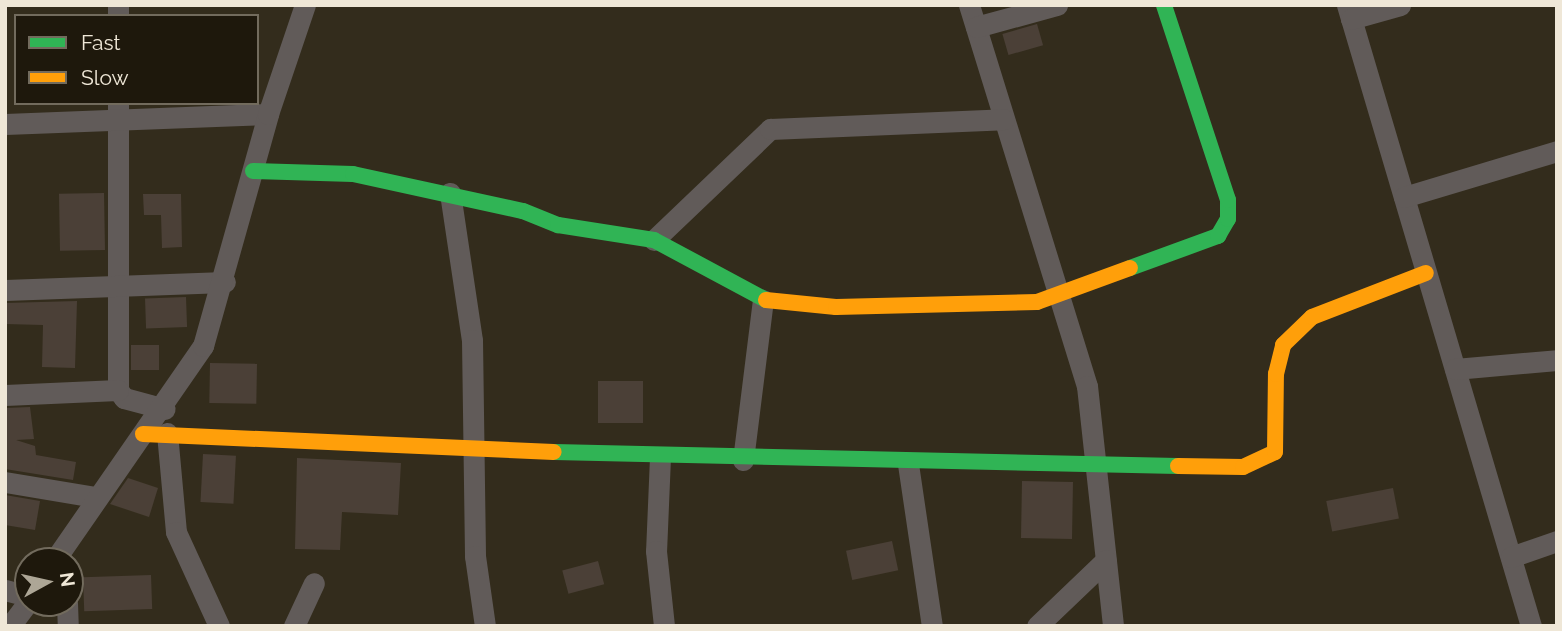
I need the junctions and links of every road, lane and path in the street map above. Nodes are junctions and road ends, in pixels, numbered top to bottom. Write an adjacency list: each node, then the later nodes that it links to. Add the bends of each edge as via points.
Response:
1 (305, 5): 9 (street)
2 (969, 5): 7 (street)
3 (1057, 5): 7 (street)
4 (1164, 5): 21 (street, via 1228,200 1228,219 1218,236)
5 (1400, 5): 6 (street)
6 (1349, 12): 15 (street)
7 (976, 27): 10 (street)
8 (118, 111): 9 (street); 11 (street); 19 (street)
9 (268, 114): 13 (street)
10 (1004, 119): 16 (street, via 770,129); 21 (street)
11 (5, 124)
12 (1557, 151): 15 (street)
13 (253, 171): 14 (street, via 353,174); 18 (street)
14 (450, 194): 16 (street, via 558,225); 30 (street, via 472,340)
15 (1404, 197): 17 (street)
16 (654, 240): 22 (street)
17 (1426, 273): 24 (street); 34 (street, via 1312,317 1283,345 1276,374 1279,439 1269,459 1243,467)
18 (225, 282): 19 (street); 27 (street, via 203,346)
19 (119, 287): 20 (street); 25 (street)
20 (5, 290)
21 (1062, 296): 22 (street, via 981,306 836,307); 34 (street, via 1087,386)
22 (763, 299): 32 (street)
23 (1557, 360): 24 (street)
24 (1455, 369): 39 (street)
25 (118, 390): 26 (street); 27 (street, via 124,398)
26 (5, 395)
27 (165, 409): 29 (street)
28 (167, 433): 29 (street); 30 (street); 42 (street, via 176,532)
29 (143, 434): 36 (street)
30 (472, 451): 31 (street); 44 (street, via 475,556)
31 (660, 457): 32 (street); 45 (street, via 656,551)
32 (743, 460): 33 (street)
33 (908, 464): 34 (street); 46 (street)
34 (1094, 465): 40 (street)
35 (5, 482): 36 (street)
36 (96, 497): 38 (street)
37 (1557, 541): 39 (street)
38 (66, 547)
39 (1511, 557): 49 (street)
40 (1106, 560): 47 (street); 48 (street)
41 (314, 583): 43 (street)
42 (219, 626)
43 (294, 626)
44 (485, 626)
45 (664, 626)
46 (932, 626)
47 (1037, 626)
48 (1112, 626)
49 (1531, 626)

